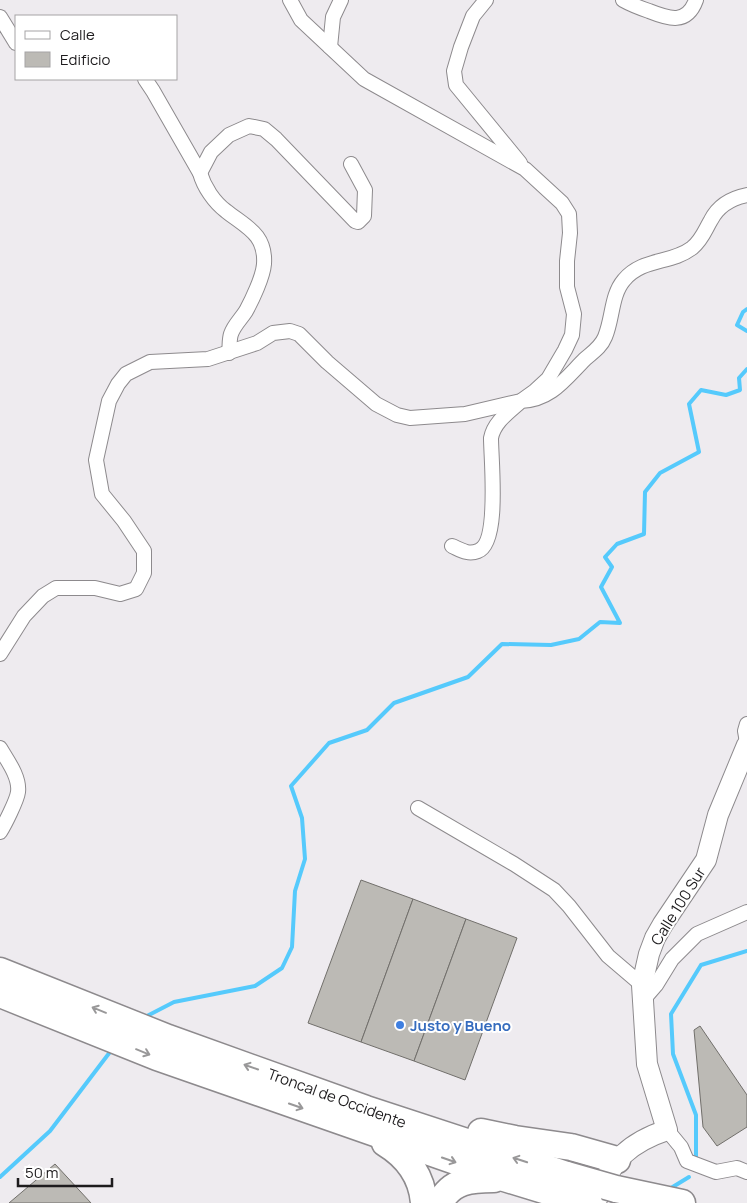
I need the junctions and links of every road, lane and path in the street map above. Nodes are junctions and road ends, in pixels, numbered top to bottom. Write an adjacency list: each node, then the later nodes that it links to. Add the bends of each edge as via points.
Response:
1 (290, 0): 8 (street, via 301,20)
2 (341, 0): 8 (street, via 333,17)
3 (486, 0): 11 (street, via 472,16 461,47 454,71 456,85)
4 (623, 0): 5 (street, via 672,19 683,17)
5 (696, 0)
6 (0, 17): 7 (street)
7 (15, 40)
8 (330, 48): 11 (street, via 364,79)
9 (146, 80): 12 (street)
10 (350, 164): 12 (street, via 365,190 364,216 358,222 264,130 250,126 229,135 211,152)
11 (525, 169): 15 (street, via 562,203 569,214 567,288 574,314 572,335 548,379)
12 (200, 173): 14 (street, via 203,183 224,210 258,237 264,254 262,273 246,311 230,336)
13 (747, 195): 15 (street, via 720,208 692,248 680,255 644,265 629,275 617,291 601,345 550,393 532,401)
14 (229, 353): 15 (street, via 273,333 299,334 326,362 376,404 397,416 465,414); 17 (street, via 208,359 150,362 126,374 118,384 109,402 96,460 102,494 144,551 144,573 136,589 120,594 95,588 56,588 43,596 24,616)
15 (520, 401): 16 (street, via 492,430 493,523 488,542 480,551 468,553)
16 (452, 546)
17 (0, 654)
18 (747, 724): 19 (street)
19 (747, 744): 25 (street, Calle 100 Sur, via 718,815 706,860 655,938)
20 (0, 748): 22 (street, via 17,780 18,792)
21 (418, 808): 25 (street, via 554,890 608,956)
22 (0, 832)
23 (747, 912): 25 (street, via 697,934 672,959 656,985)
24 (0, 971): 27 (highway, Troncal de Occidente, one-way to 24, via 168,1038)
25 (643, 992): 29 (street, Calle 100 Sur, via 647,1064)
26 (0, 994): 28 (highway, Troncal de Occidente, one-way to 28, via 157,1057)
27 (287, 1080): 30 (highway, via 466,1129 572,1147); 33 (highway, Troncal de Occidente, one-way to 27)
28 (356, 1128): 32 (highway, Troncal de Occidente, one-way to 32); 35 (highway, via 387,1144 409,1162 421,1187)
29 (667, 1130): 30 (street, via 631,1146); 31 (street, Calle 100 Sur, via 681,1147 687,1161 716,1172)
30 (617, 1160): 34 (street, via 606,1176)
31 (742, 1170)
32 (504, 1178): 33 (highway, Troncal de Occidente); 36 (highway, via 464,1180 450,1189)
33 (563, 1185): 34 (highway, Troncal de Occidente, bridge)
34 (598, 1198): 37 (highway, Troncal de Occidente)
35 (424, 1203)
36 (440, 1203)
37 (682, 1203)

